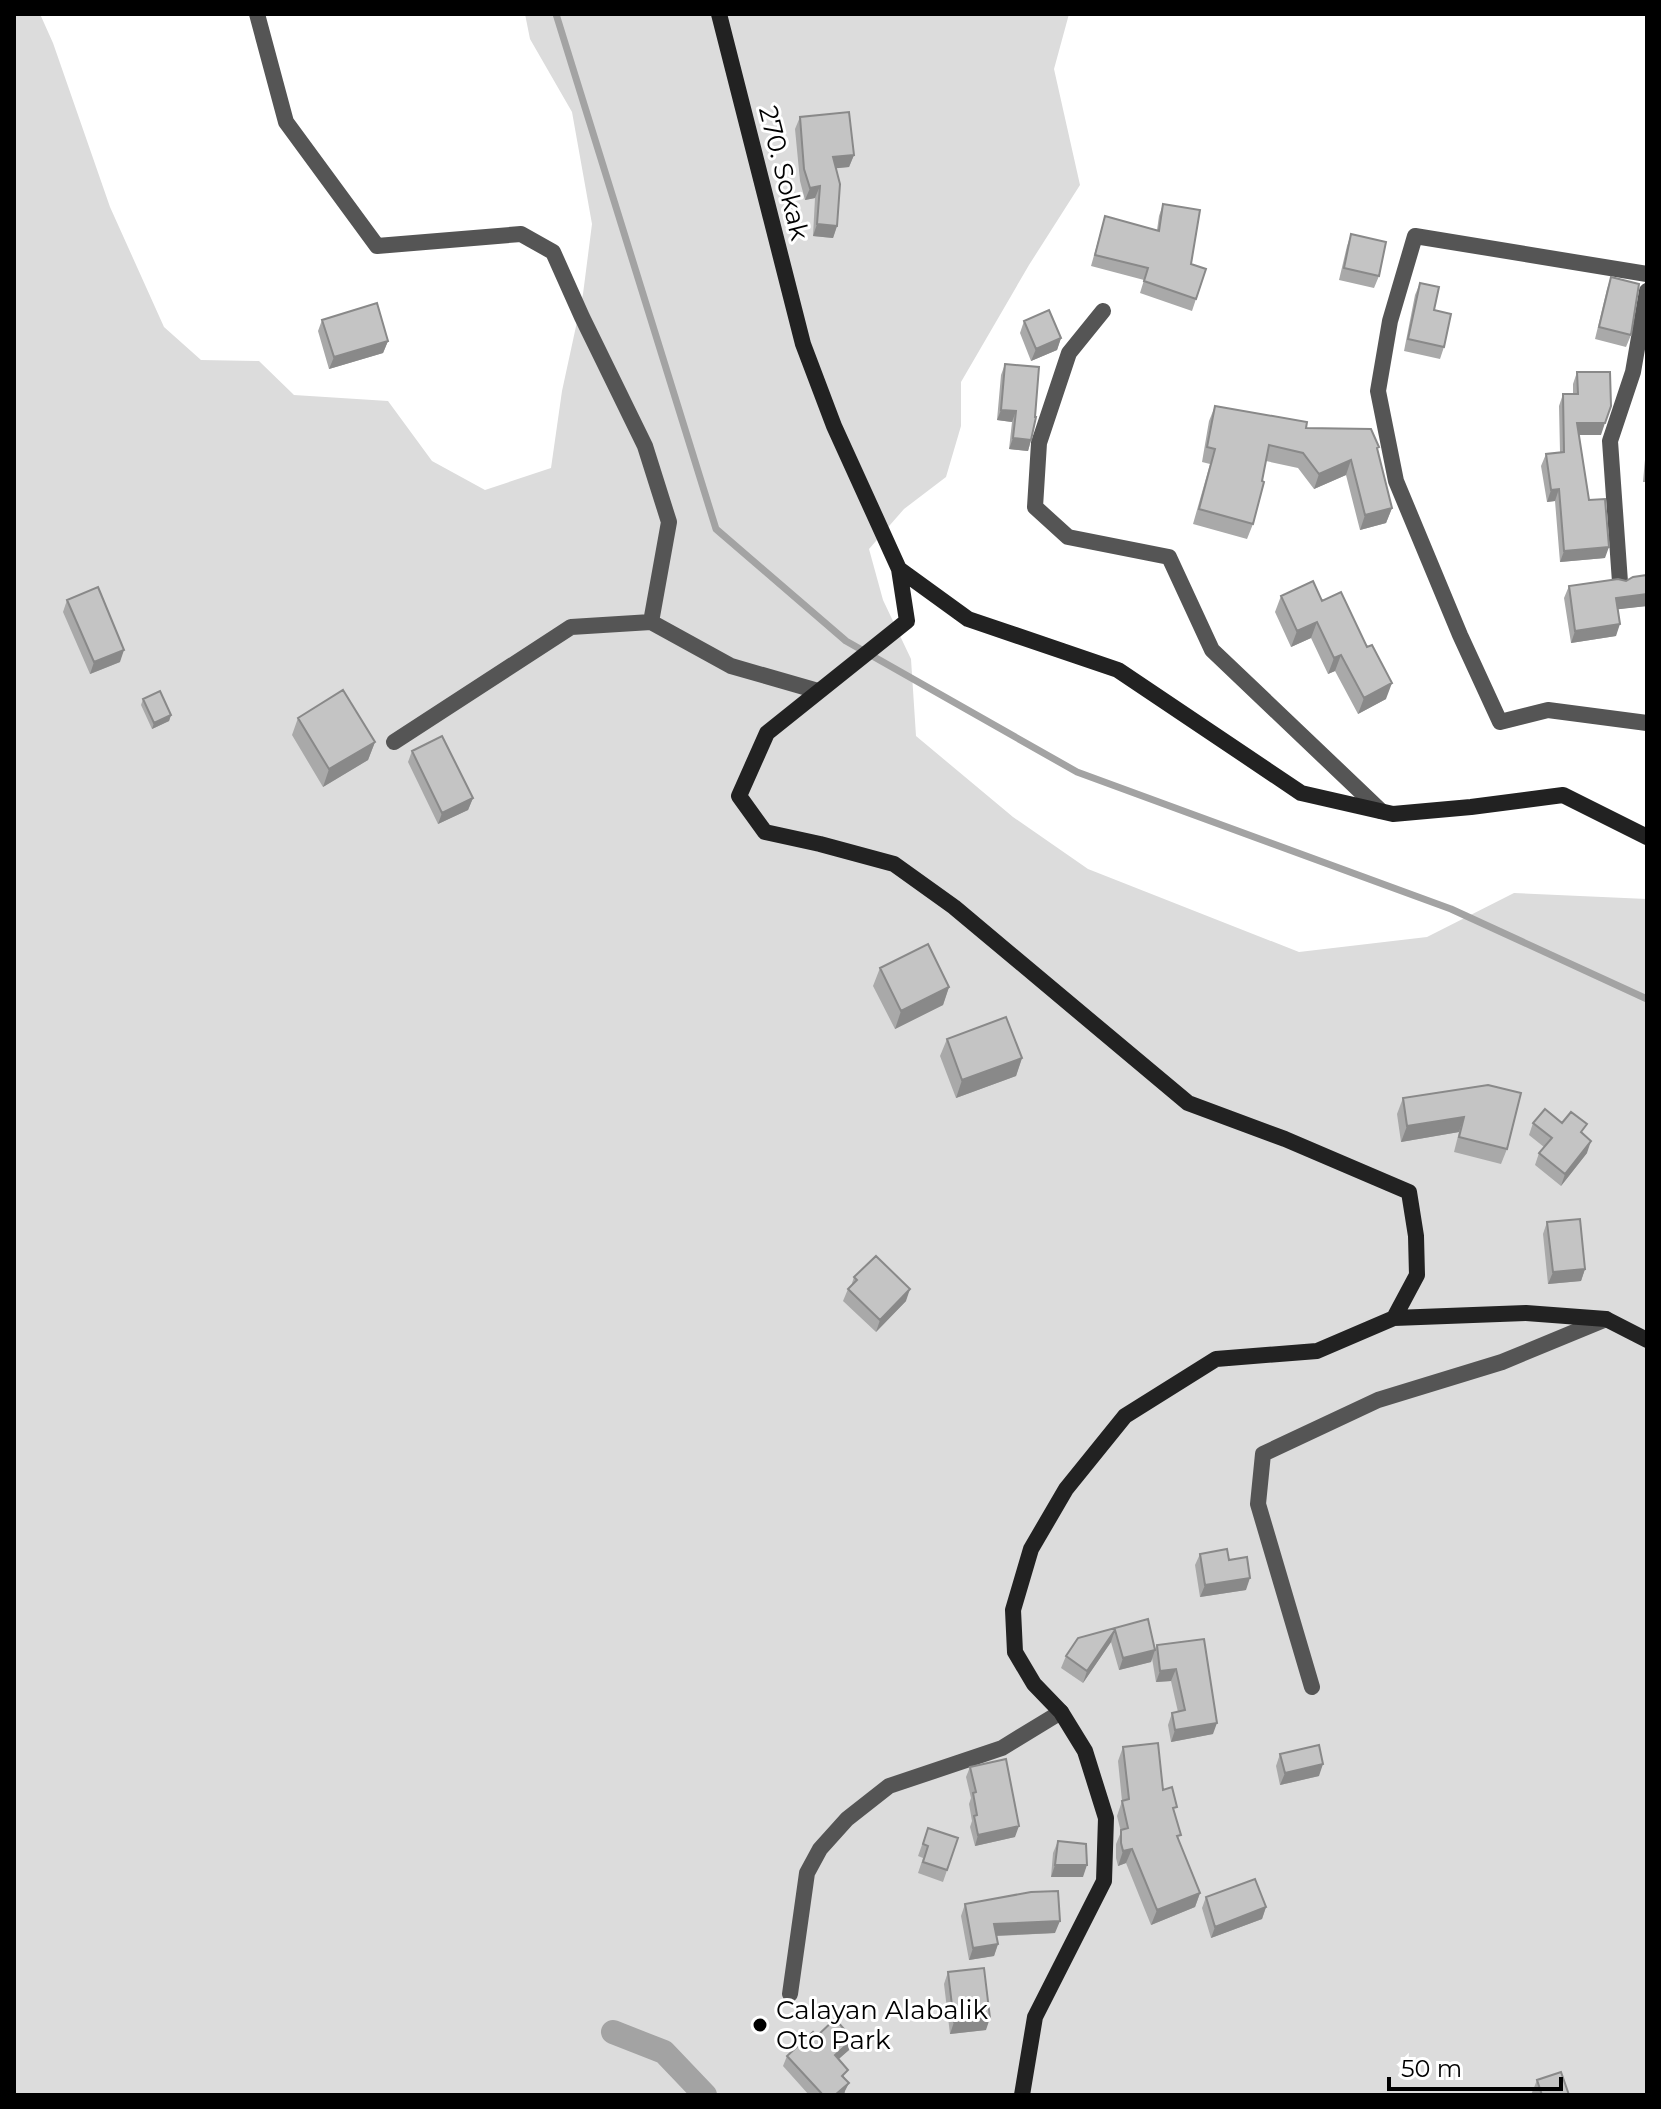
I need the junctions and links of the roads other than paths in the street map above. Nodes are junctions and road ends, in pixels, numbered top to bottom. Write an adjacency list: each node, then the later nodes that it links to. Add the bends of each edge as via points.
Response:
1 (257, 14): 9 (street, via 286,122 377,246 521,234 553,252 645,446 669,522)
2 (719, 14): 7 (street, 270. Sokak, via 803,344)
3 (1647, 274): 11 (street, via 1415,236 1390,321 1378,391 1396,481 1500,722 1548,710)
4 (1647, 291): 6 (street)
5 (1103, 311): 13 (street, via 1069,353 1039,443 1035,507 1068,537 1169,557 1212,650)
6 (1640, 374): 8 (street, via 1610,441)
7 (899, 569): 10 (street, via 907,621); 13 (street, via 968,619 1118,670 1301,793)
8 (1620, 582)
9 (651, 622): 10 (street, via 731,666); 12 (street, via 571,627)
10 (818, 691): 15 (street, via 767,733 739,796 765,832 894,864 954,907 1188,1103 1409,1192 1417,1275)
11 (1647, 723)
12 (394, 742)
13 (1381, 811): 14 (street, via 1455,809 1563,795)
14 (1647, 837)
15 (1394, 1318): 16 (street, via 1526,1313); 19 (street, via 1317,1351 1216,1359 1125,1416 1066,1489 1031,1549 1013,1610 1015,1652 1034,1684)
16 (1606, 1319): 17 (street); 18 (street, via 1502,1362 1378,1400 1263,1454 1258,1504)
17 (1647, 1340)
18 (1312, 1687)
19 (1061, 1712): 20 (street, via 1002,1748 889,1786 847,1819 807,1873); 21 (street, via 1085,1751 1106,1818 1104,1881 1035,2017)
20 (790, 1994)
21 (1022, 2095)

